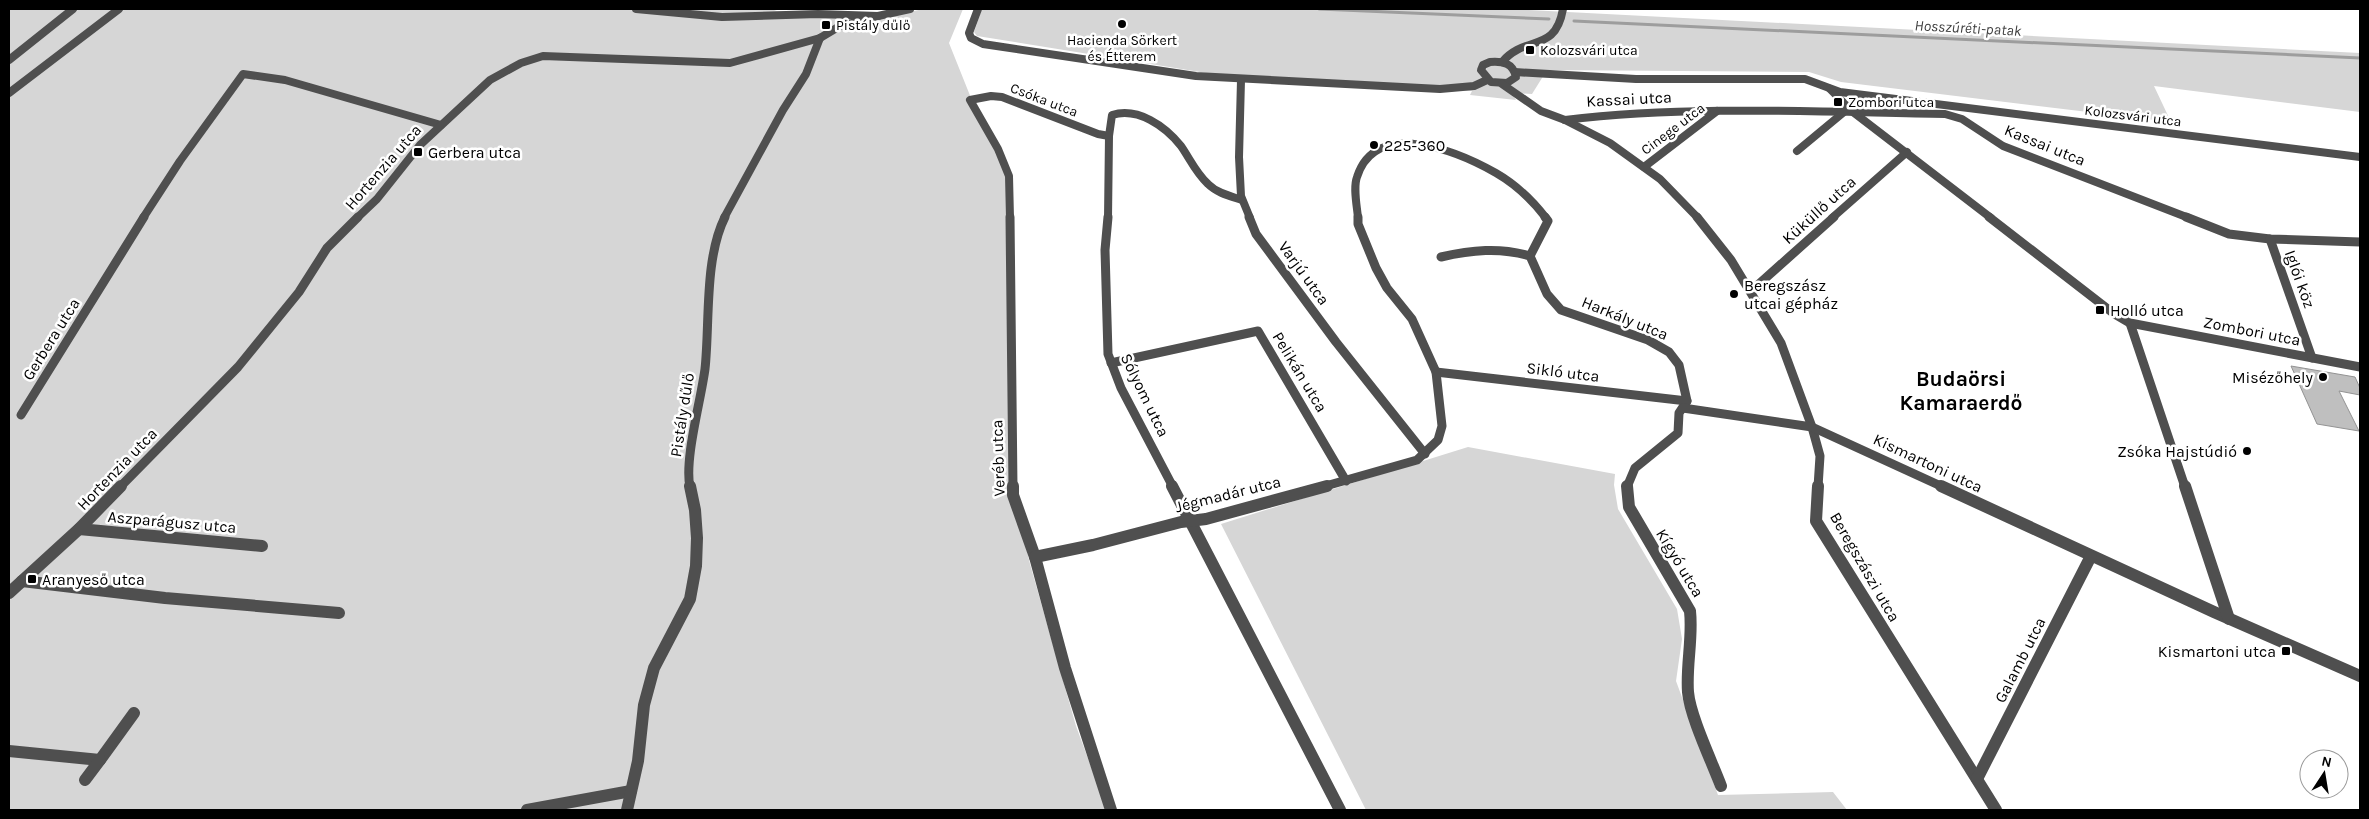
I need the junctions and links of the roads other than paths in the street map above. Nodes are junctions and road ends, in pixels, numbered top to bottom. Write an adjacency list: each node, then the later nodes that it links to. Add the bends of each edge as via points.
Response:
1 (73, 9): 11 (street)
2 (119, 9): 18 (street)
3 (636, 9): 7 (street, via 722,17)
4 (910, 9): 8 (street)
5 (978, 9): 14 (street, via 971,26 971,38 983,44)
6 (1563, 9): 12 (street, via 1559,27 1549,38 1508,54)
7 (836, 15): 8 (street); 9 (street)
8 (878, 16): 9 (street, Hortenzia utca)
9 (837, 26): 10 (street, Hortenzia utca, via 828,29)
10 (820, 38): 25 (street, Hortenzia utca, via 730,63 551,55 535,58 521,62 490,80); 63 (street, Pistály dűlő, via 808,69 723,220 714,248 705,369 690,460 697,538 696,566 690,598 654,668 644,705)
11 (9, 60)
12 (1502, 62): 13 (street, via 1512,67); 15 (street, via 1490,62 1482,67)
13 (1514, 76): 16 (street); 17 (street, Kolozsvári utca, via 1588,74 1636,79 1804,78); 21 (street, Beregszászi utca)
14 (1241, 80): 15 (street, via 1440,89 1474,86); 31 (street, Varjú utca, via 1239,157)
15 (1487, 80): 16 (street)
16 (1502, 84): 21 (street, Beregszászi utca)
17 (1830, 88): 19 (street, Kolozsvári utca); 23 (street, Zombori utca)
18 (9, 93)
19 (1902, 99): 23 (street, Kolozsvári utca); 29 (street, Kolozsvári utca)
20 (970, 100): 26 (street, Csóka utca, via 1002,97); 51 (street, Veréb utca, via 998,149 1009,176 1012,495)
21 (1528, 102): 24 (street, Beregszászi utca)
22 (1717, 111): 23 (street, Kassai utca); 24 (street, Kassai utca, via 1625,112); 30 (street, Cinege utca)
23 (1849, 112): 27 (street); 28 (street, Zombori utca); 32 (street, Kassai utca, via 1936,112 1954,116 2003,146 2229,234)
24 (1565, 120): 30 (street, Beregszászi utca, via 1610,143)
25 (441, 124): 43 (street, Gerbera utca, via 285,80 243,74 180,161); 48 (street, Hortenzia utca, via 420,145 377,200 327,248 300,292 238,368)
26 (1109, 136): 31 (street, Sólyom utca, via 1112,115 1120,111 1137,114 1158,125 1178,142 1205,182 1226,196); 39 (street, Sólyom utca, via 1105,250 1108,354)
27 (1797, 151)
28 (1907, 152): 36 (street, Küküllő utca); 37 (street, Zombori utca)
29 (2360, 157)
30 (1644, 167): 36 (street, Beregszászi utca, via 1692,211)
31 (1242, 200): 45 (street, Varjú utca, via 1256,234)
32 (2270, 239): 33 (street, Kassai utca); 38 (street, Iglói köz)
33 (2360, 242)
34 (1441, 256): 35 (street, via 1474,248)
35 (1530, 256): 41 (street, via 1548,221 1534,202 1496,173 1449,152 1414,142 1390,144 1375,151 1363,164 1356,178 1358,224 1376,268 1387,288 1412,319); 42 (street, Harkály utca, via 1547,294 1561,310 1648,340 1669,352 1680,365)
36 (1751, 291): 44 (street, Beregszászi utca, via 1781,343)
37 (2130, 323): 38 (street, Zombori utca); 55 (street)
38 (2312, 358): 40 (street, Zombori utca)
39 (1111, 363): 46 (street, Pelikán utca, via 1258,331); 47 (street, Sólyom utca)
40 (2360, 367)
41 (1436, 372): 42 (street, Sikló utca); 45 (street, via 1442,426 1438,440)
42 (1685, 405): 44 (street); 62 (street, Kígyó utca, via 1679,413 1678,433 1635,468 1627,493 1629,507 1690,611 1688,692)
43 (21, 415)
44 (1812, 427): 50 (street, Kismartoni utca); 60 (street, Beregszászi utca, via 1820,456 1816,521)
45 (1425, 454): 46 (street, Jégmadár utca, via 1417,460)
46 (1346, 481): 47 (street, Jégmadár utca, via 1206,519)
47 (1191, 520): 51 (street, Jégmadár utca); 67 (street, Sólyom utca)
48 (79, 529): 49 (street, Aszparágusz utca); 52 (street, Hortenzia utca)
49 (262, 546)
50 (2091, 556): 55 (street, Kismartoni utca); 60 (street, Galamb utca)
51 (1035, 557): 66 (street, Veréb utca, via 1065,668)
52 (22, 581): 53 (street, Hortenzia utca); 54 (street, via 165,598)
53 (9, 593)
54 (339, 613)
55 (2229, 619): 56 (street, Kismartoni utca)
56 (2360, 676)
57 (134, 713): 59 (street)
58 (9, 751): 59 (street)
59 (100, 760): 61 (street)
60 (1977, 778): 68 (street, Beregszászi utca)
61 (85, 780)
62 (1721, 786)
63 (631, 791): 64 (street); 65 (street, Pistály dűlő)
64 (527, 810)
65 (628, 810)
66 (1111, 810)
67 (1340, 810)
68 (1996, 810)

